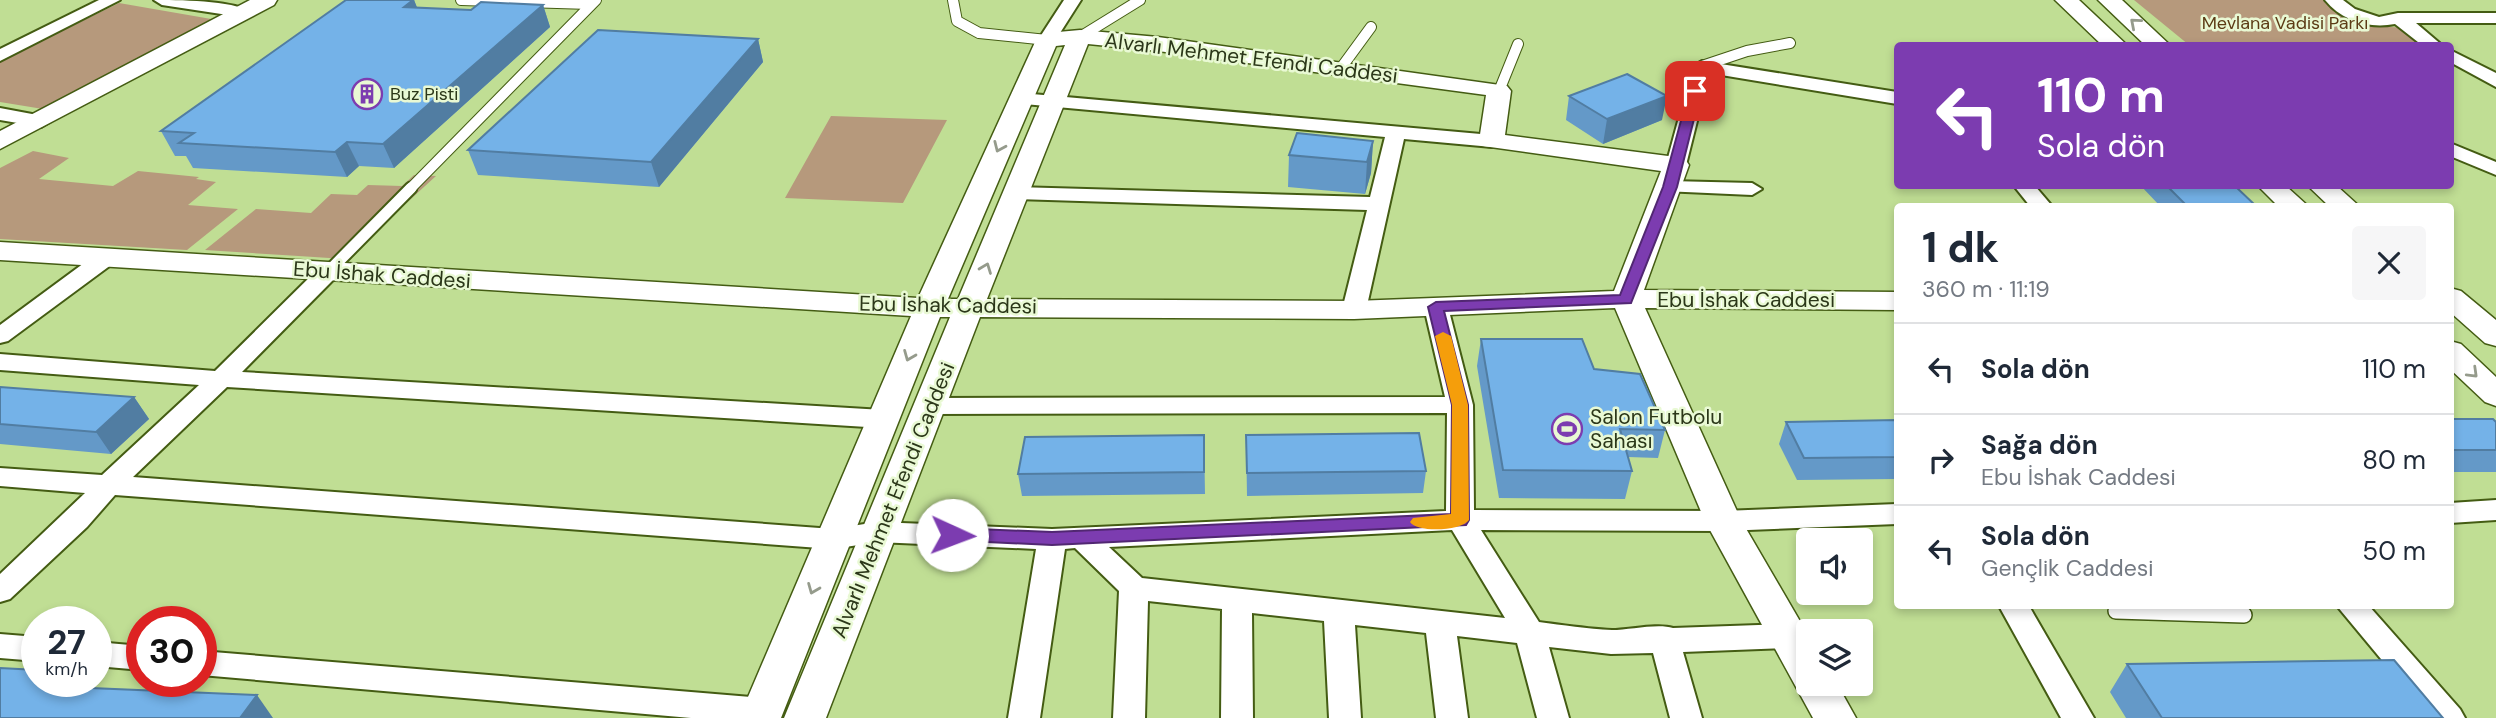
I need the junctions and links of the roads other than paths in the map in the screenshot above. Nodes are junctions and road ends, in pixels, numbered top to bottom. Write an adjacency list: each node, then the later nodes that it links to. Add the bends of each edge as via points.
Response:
1 (113, 0): 25 (street)
2 (162, 0): 14 (street)
3 (266, 0): 14 (street)
4 (461, 0): 12 (lane)
5 (953, 0): 19 (lane, via 962,26)
6 (1073, 0): 19 (street)
7 (1140, 0): 18 (lane)
8 (2066, 0): 20 (street)
9 (2109, 0): 21 (street, one-way to 9)
10 (2333, 0): 15 (street, via 2349,13 2378,22)
11 (2488, 0): 13 (street)
12 (593, 2): 52 (lane)
13 (2496, 5)
14 (241, 12): 34 (street)
15 (2398, 18): 16 (street); 22 (street)
16 (2496, 18)
17 (1371, 27): 28 (lane)
18 (1080, 37): 19 (street); 28 (street, Alvarlı Mehmet Efendi Caddesi); 32 (street, Alvarlı Mehmet Efendi Caddesi)
19 (1047, 40): 32 (street)
20 (2113, 42)
21 (2156, 42)
22 (2430, 42)
23 (1790, 43): 27 (lane)
24 (1518, 44): 30 (lane)
25 (0, 56)
26 (2454, 57): 29 (street)
27 (1702, 66): 31 (street); 40 (street)
28 (1341, 68): 30 (street, Alvarlı Mehmet Efendi Caddesi)
29 (2496, 81)
30 (1499, 91): 37 (street)
31 (1894, 98)
32 (1036, 100): 35 (street); 45 (street, Alvarlı Mehmet Efendi Caddesi); 58 (street, one-way to 58)
33 (0, 114): 34 (street)
34 (41, 121): 36 (street)
35 (1396, 131): 37 (street); 49 (street)
36 (0, 141)
37 (1492, 141): 40 (street)
38 (2454, 151): 39 (street)
39 (2496, 169)
40 (1673, 176): 41 (street); 53 (street)
41 (1752, 189)
42 (2027, 189): 46 (street)
43 (2274, 189): 47 (street)
44 (2325, 189): 48 (street)
45 (1015, 194): 49 (street); 56 (street, Alvarlı Mehmet Efendi Caddesi, one-way to 45)
46 (2038, 203)
47 (2291, 203)
48 (2341, 203)
49 (1379, 204): 59 (street)
50 (0, 251): 51 (street, Ebu İshak Caddesi)
51 (107, 257): 52 (street, Ebu İshak Caddesi); 60 (street)
52 (328, 271): 58 (street, Ebu İshak Caddesi); 64 (street)
53 (1626, 299): 54 (street, Ebu İshak Caddesi); 57 (street, Ebu İshak Caddesi); 75 (street)
54 (1894, 300)
55 (2454, 300): 61 (street)
56 (971, 307): 58 (street, Ebu İshak Caddesi); 59 (street, Ebu İshak Caddesi); 67 (street, Alvarlı Mehmet Efendi Caddesi)
57 (1436, 307): 59 (street, Ebu İshak Caddesi); 66 (street)
58 (929, 308): 68 (street, one-way to 68)
59 (1354, 310)
60 (0, 336)
61 (2496, 336)
62 (2454, 355): 65 (street, one-way to 65)
63 (0, 362): 64 (street)
64 (221, 379): 68 (street); 70 (street)
65 (2496, 395)
66 (1460, 405): 67 (street); 74 (street)
67 (931, 406): 76 (street, Alvarlı Mehmet Efendi Caddesi)
68 (883, 419): 78 (street)
69 (0, 477): 70 (street)
70 (108, 485): 78 (street); 80 (street)
71 (2496, 510): 72 (street)
72 (2454, 513)
73 (1894, 514): 75 (street)
74 (1460, 520): 75 (street); 77 (street); 88 (street)
75 (1723, 521): 89 (street)
76 (877, 533): 77 (street); 78 (street); 97 (street, Alvarlı Mehmet Efendi Caddesi)
77 (1066, 538): 79 (street); 98 (street)
78 (833, 539): 96 (street, one-way to 96)
79 (1134, 588): 81 (street); 99 (street)
80 (0, 591)
81 (1237, 599): 85 (street); 100 (street)
82 (2016, 609): 106 (street)
83 (2239, 609): 86 (lane, via 2244,615)
84 (2356, 609): 107 (street)
85 (1339, 611): 87 (street); 101 (street)
86 (2116, 611)
87 (1440, 622): 88 (street); 102 (street)
88 (1529, 632): 90 (street, via 1611,642); 103 (street)
89 (1787, 636): 90 (street); 93 (street)
90 (1664, 637): 104 (street)
91 (0, 646): 92 (street)
92 (21, 648)
93 (1796, 651)
94 (217, 664): 96 (street)
95 (1822, 696): 105 (street)
96 (761, 714)
97 (805, 718)
98 (1024, 718)
99 (1129, 718)
100 (1237, 718)
101 (1345, 718)
102 (1452, 718)
103 (1553, 718)
104 (1686, 718)
105 (1835, 718)
106 (2078, 718)
107 (2449, 718)

